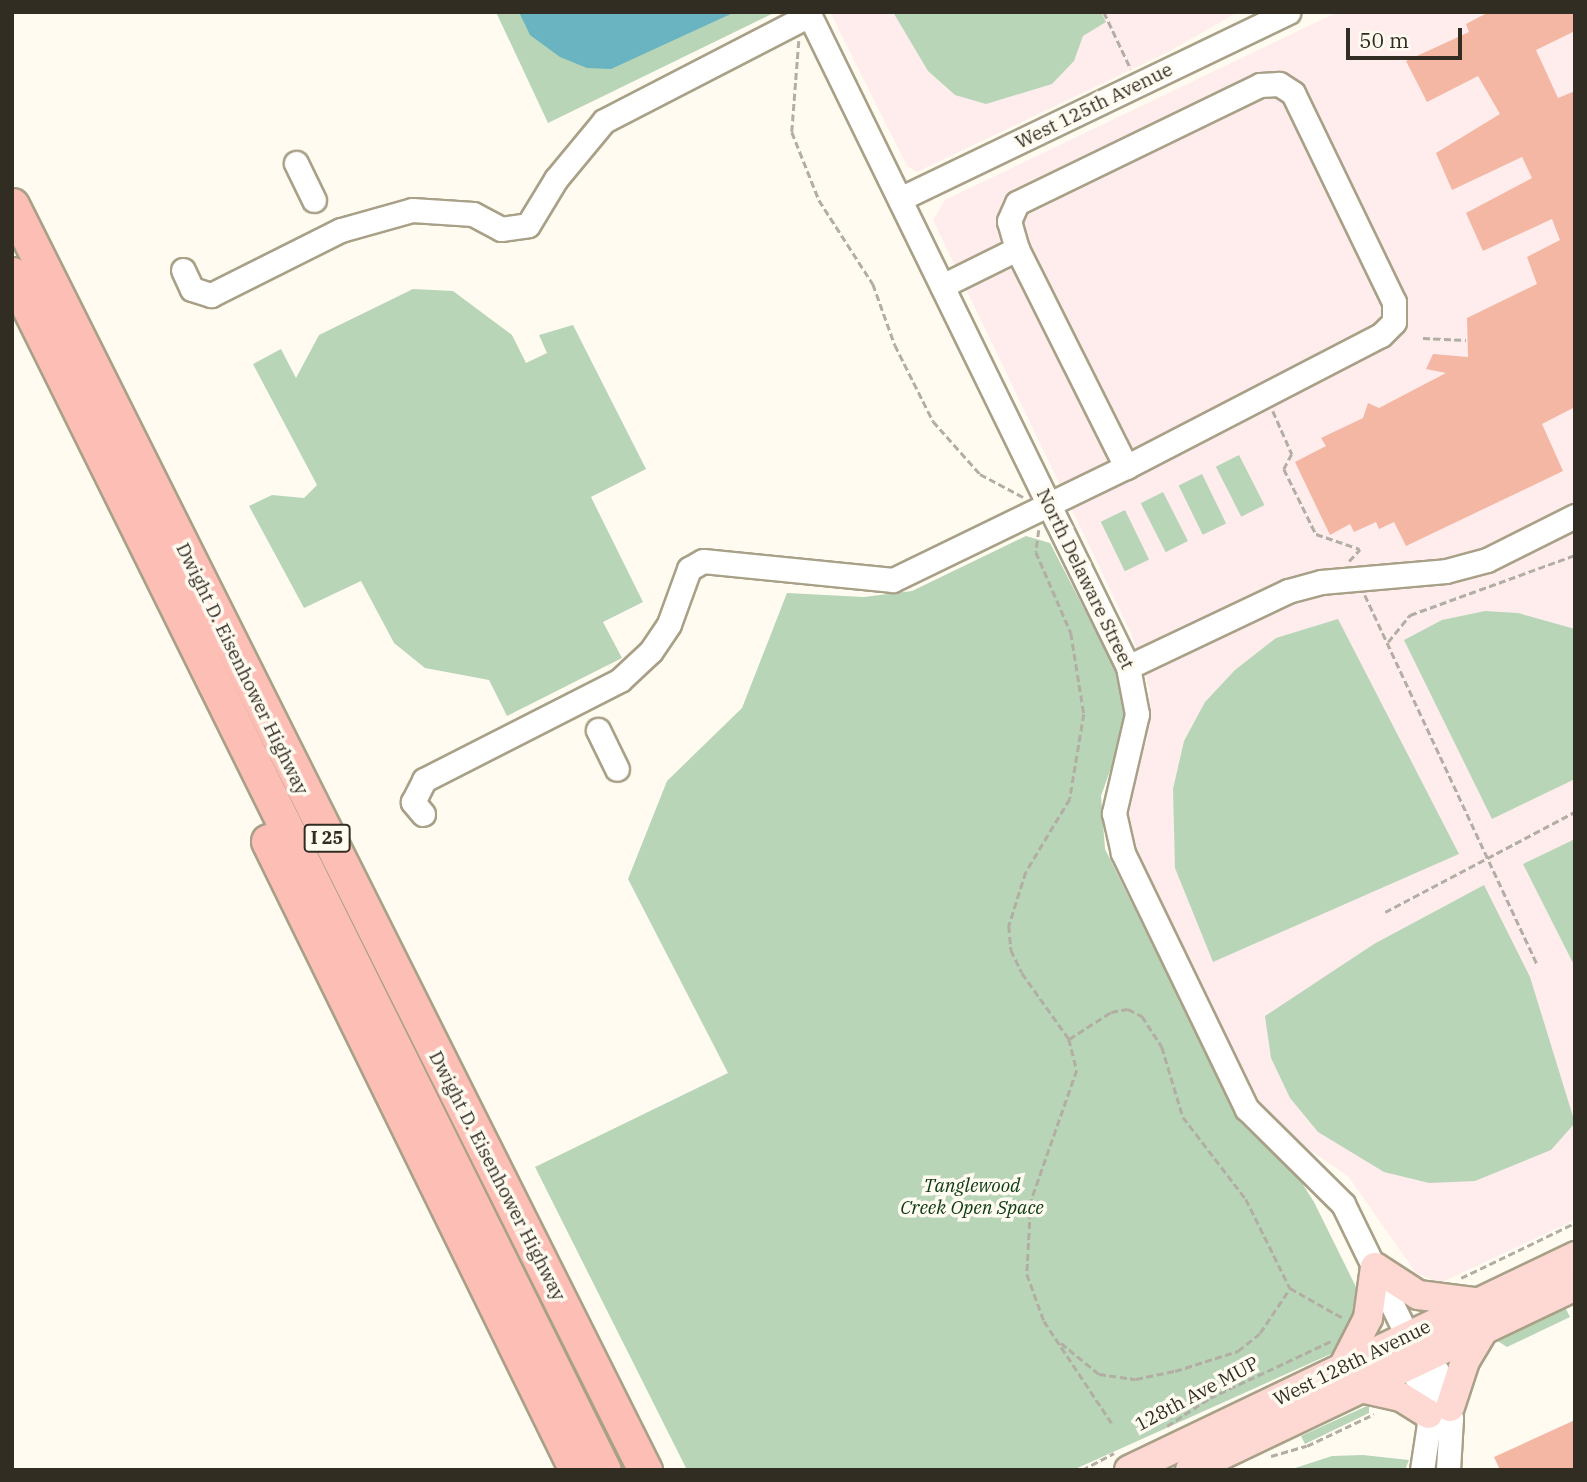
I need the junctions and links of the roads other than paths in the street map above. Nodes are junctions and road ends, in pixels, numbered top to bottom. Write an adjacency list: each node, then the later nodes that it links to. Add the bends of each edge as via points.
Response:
1 (1288, 12): 4 (street, West 125th Avenue)
2 (803, 17): 4 (street, North Delaware Street); 9 (street, via 604,121 556,179 528,225 501,229 473,214 412,210 341,230 211,295 192,289)
3 (296, 163): 5 (street)
4 (900, 199): 11 (street, North Delaware Street)
5 (314, 200)
6 (12, 205): 31 (highway, Dwight D. Eisenhower Highway / I 25)
7 (12, 235): 30 (highway)
8 (1017, 249): 11 (street); 13 (street); 13 (street, via 1009,221 1017,203 1260,85 1279,84 1293,93 1394,302 1394,322 1381,335)
9 (183, 270)
10 (12, 274): 29 (highway)
11 (942, 286): 14 (street, North Delaware Street)
12 (12, 305): 28 (highway, I 25)
13 (1126, 467): 14 (street)
14 (1049, 504): 16 (street, North Delaware Street); 19 (street, via 893,580 703,561 690,569 669,624 651,651 620,680 424,780 413,802)
15 (1575, 516): 16 (street, via 1487,560 1446,571 1289,591)
16 (1128, 667): 21 (street, North Delaware Street, via 1137,714 1114,813 1123,853 1247,1109 1335,1193)
17 (598, 730): 18 (street)
18 (617, 769)
19 (423, 814)
20 (1575, 1256): 23 (main road, West 128th Avenue)
21 (1375, 1267): 23 (main road, via 1418,1295); 24 (street, North Delaware Street); 25 (main road)
22 (1575, 1286): 23 (main road, West 128th Avenue)
23 (1481, 1315): 24 (main road, West 128th Avenue); 26 (main road, via 1465,1361)
24 (1413, 1348): 25 (main road, West 128th Avenue); 26 (street, North Delaware Street, via 1417,1379)
25 (1352, 1378): 26 (main road); 27 (main road, West 128th Avenue); 32 (main road, West 128th Avenue)
26 (1439, 1411): 33 (street, North Delaware Street); 34 (street, North Delaware Street)
27 (1126, 1459)
28 (576, 1470)
29 (604, 1470)
30 (624, 1470)
31 (645, 1470)
32 (1190, 1470)
33 (1422, 1470)
34 (1448, 1470)

